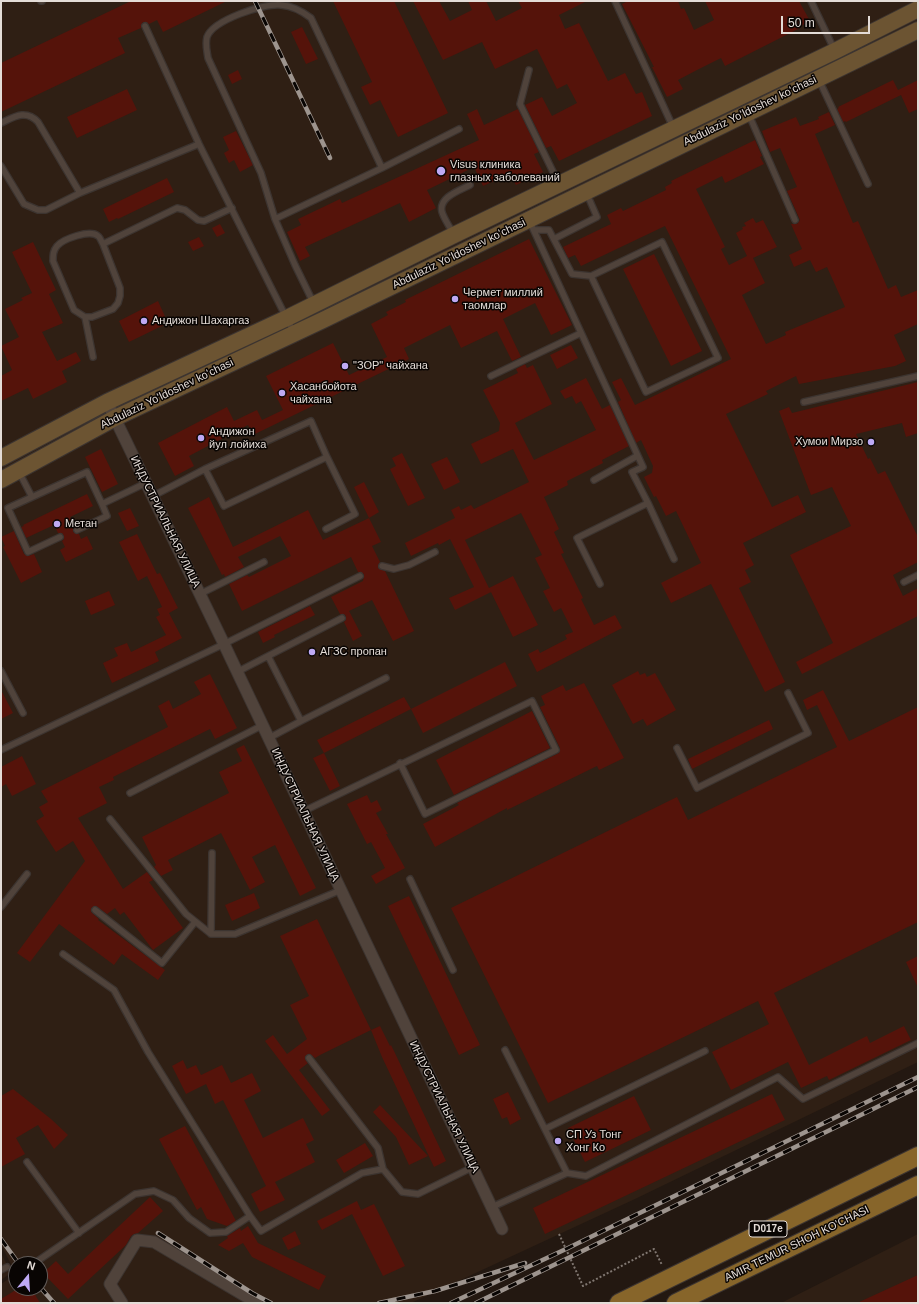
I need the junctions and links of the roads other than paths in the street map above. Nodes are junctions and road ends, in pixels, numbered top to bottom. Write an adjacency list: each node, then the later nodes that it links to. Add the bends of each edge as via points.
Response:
1 (615, 1): 13 (lane)
2 (811, 1): 8 (lane)
3 (266, 3): 17 (lane, via 290,6 311,18); 24 (lane, via 215,26 207,38 206,47 208,58 261,173)
4 (918, 9): 5 (main road, Abdulaziz Yoʻldoshev koʻchasi)
5 (901, 17): 7 (main road); 8 (main road, Abdulaziz Yoʻldoshev koʻchasi)
6 (145, 26): 15 (lane)
7 (914, 31): 10 (main road, Abdulaziz Yoʻldoshev koʻchasi)
8 (835, 52): 13 (main road, Abdulaziz Yoʻldoshev koʻchasi)
9 (528, 70): 18 (lane, via 520,104)
10 (818, 78): 11 (main road, Abdulaziz Yoʻldoshev koʻchasi); 19 (lane)
11 (748, 113): 21 (main road, Abdulaziz Yoʻldoshev koʻchasi); 25 (lane)
12 (1, 123): 22 (lane, via 18,115 34,117)
13 (674, 129): 18 (main road, Abdulaziz Yoʻldoshev koʻchasi)
14 (459, 130): 17 (lane)
15 (199, 144): 22 (lane); 23 (lane)
16 (1, 166): 22 (lane, via 24,204 30,208 46,210)
17 (382, 168): 24 (lane)
18 (559, 184): 27 (main road, Abdulaziz Yoʻldoshev koʻchasi)
19 (868, 184)
20 (470, 185): 27 (lane, via 447,198 442,204 442,212)
21 (586, 192): 26 (main road, Abdulaziz Yoʻldoshev koʻchasi); 28 (lane, via 597,217)
22 (80, 193)
23 (232, 208): 29 (lane, via 204,221 177,208); 33 (lane)
24 (275, 219): 31 (lane, via 294,265)
25 (795, 220)
26 (532, 224): 28 (lane, via 549,230); 31 (main road, Abdulaziz Yoʻldoshev koʻchasi); 35 (lane)
27 (454, 235): 31 (main road, Abdulaziz Yoʻldoshev koʻchasi)
28 (554, 240): 30 (lane, via 572,274)
29 (103, 244): 32 (lane, via 120,288 120,296 113,309); 32 (lane, via 98,236 85,233 61,242 53,253 52,261 74,310)
30 (591, 276): 30 (lane, via 662,242 718,358 646,392)
31 (318, 312): 33 (main road, Abdulaziz Yoʻldoshev koʻchasi); 34 (main road, Abdulaziz Yoʻldoshev koʻchasi)
32 (85, 317): 36 (lane)
33 (287, 318): 34 (lane); 39 (main road, Abdulaziz Yoʻldoshev koʻchasi)
34 (295, 333): 41 (main road, Abdulaziz Yoʻldoshev koʻchasi)
35 (581, 333): 37 (lane); 42 (lane)
36 (93, 356)
37 (491, 376)
38 (918, 376): 40 (lane)
39 (106, 402): 41 (street, ИНДУСТРИАЛЬНАЯ УЛИЦА); 44 (main road, Abdulaziz Yoʻldoshev koʻchasi)
40 (804, 402)
41 (115, 418): 46 (main road, Abdulaziz Yoʻldoshev koʻchasi); 49 (street, ИНДУСТРИАЛЬНАЯ УЛИЦА)
42 (637, 456): 48 (lane); 52 (lane, via 643,467 632,472)
43 (327, 457): 45 (lane, via 224,506); 45 (lane, via 311,421); 54 (lane, via 355,514)
44 (1, 458)
45 (205, 469): 50 (lane)
46 (18, 470): 47 (main road, Abdulaziz Yoʻldoshev koʻchasi); 51 (lane)
47 (1, 480)
48 (594, 480)
49 (146, 483): 50 (street, ИНДУСТРИАЛЬНАЯ УЛИЦА); 53 (lane)
50 (153, 496): 65 (street, ИНДУСТРИАЛЬНАЯ УЛИЦА)
51 (32, 497): 53 (lane, via 87,472); 56 (lane, via 8,508 28,552)
52 (648, 503): 58 (lane); 64 (lane, via 577,538)
53 (102, 504): 55 (lane, via 107,516)
54 (326, 529)
55 (77, 530)
56 (60, 538)
57 (435, 552): 60 (lane, via 409,565 394,569)
58 (674, 559)
59 (264, 562): 65 (lane)
60 (382, 566)
61 (918, 575): 63 (lane)
62 (360, 576): 67 (lane)
63 (904, 582)
64 (600, 584)
65 (200, 594): 67 (street, ИНДУСТРИАЛЬНАЯ УЛИЦА)
66 (342, 618): 68 (lane)
67 (224, 644): 70 (street, ИНДУСТРИАЛЬНАЯ УЛИЦА); 78 (lane)
68 (268, 656): 70 (lane); 74 (lane)
69 (1, 671): 73 (lane)
70 (238, 672): 75 (street, ИНДУСТРИАЛЬНАЯ УЛИЦА)
71 (386, 678): 74 (lane)
72 (788, 693): 77 (lane, via 808,733 697,788)
73 (23, 713)
74 (301, 721): 76 (lane)
75 (263, 725): 76 (street, ИНДУСТРИАЛЬНАЯ УЛИЦА); 80 (lane)
76 (269, 738): 81 (street, ИНДУСТРИАЛЬНАЯ УЛИЦА)
77 (677, 748)
78 (1, 750)
79 (400, 763): 79 (lane, via 532,701 556,750 425,814); 81 (lane)
80 (130, 793)
81 (304, 811): 86 (street, ИНДУСТРИАЛЬНАЯ УЛИЦА)
82 (110, 819): 89 (lane)
83 (212, 853): 90 (lane)
84 (27, 874): 87 (lane)
85 (410, 879): 92 (lane)
86 (341, 890): 90 (lane, via 235,934); 100 (street, ИНДУСТРИАЛЬНАЯ УЛИЦА)
87 (1, 907)
88 (95, 910): 89 (lane, via 162,963)
89 (195, 922): 90 (lane)
90 (211, 934)
91 (63, 954): 105 (lane, via 114,990 148,1052)
92 (453, 970)
93 (918, 1043): 102 (lane, via 803,1099 778,1078 586,1176)
94 (505, 1050): 97 (lane)
95 (705, 1051): 97 (lane)
96 (309, 1058): 101 (lane, via 378,1148)
97 (545, 1129): 102 (lane)
98 (918, 1156): 111 (main road, D017e)
99 (27, 1162): 107 (lane)
100 (473, 1167): 101 (lane, via 418,1194 402,1192); 104 (street, ИНДУСТРИАЛЬНАЯ УЛИЦА)
101 (383, 1169): 105 (lane, via 362,1173 261,1231)
102 (567, 1173): 104 (lane)
103 (918, 1185): 112 (main road, AMIR TEMUR SHOH KO'CHASI / D017e)
104 (492, 1207): 106 (street, ИНДУСТРИАЛЬНАЯ УЛИЦА)
105 (250, 1216): 107 (lane, via 226,1232 210,1233 189,1218 173,1200 154,1191 135,1194)
106 (502, 1228)
107 (78, 1233): 108 (lane)
108 (45, 1256)
109 (122, 1303): 110 (street, via 110,1284 137,1240 154,1242)
110 (257, 1303)
111 (619, 1303)
112 (676, 1303)

